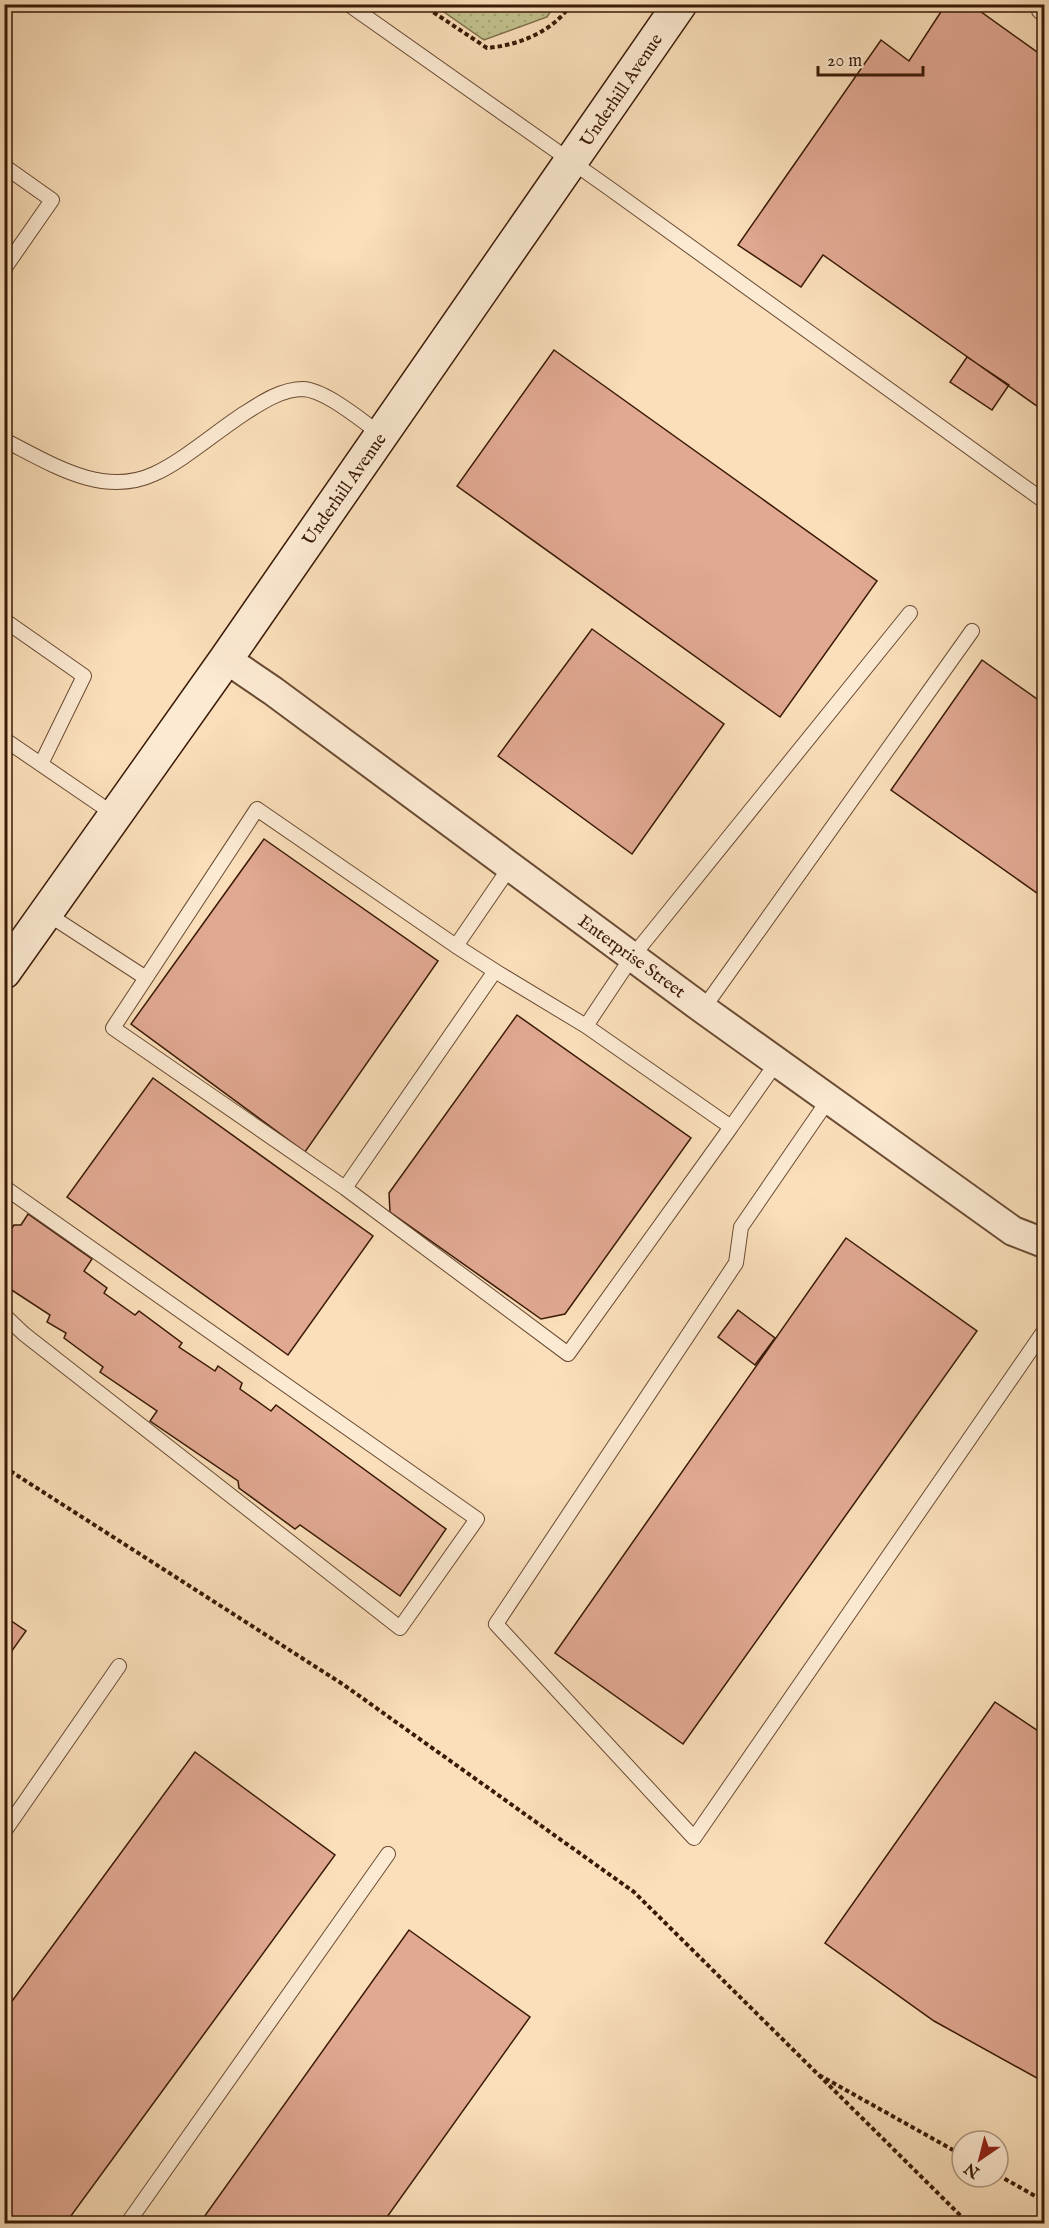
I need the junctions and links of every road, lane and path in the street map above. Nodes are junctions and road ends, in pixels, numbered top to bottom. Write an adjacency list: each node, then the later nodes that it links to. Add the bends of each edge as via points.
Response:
1 (348, 4): 5 (lane)
2 (421, 4): 3 (path, via 486,48 551,27)
3 (571, 4)
4 (680, 4): 5 (street, Underhill Avenue)
5 (571, 164): 8 (street, Underhill Avenue); 10 (lane)
6 (4, 166): 7 (lane, via 52,200)
7 (4, 269)
8 (382, 435): 9 (lane, via 331,400 304,389 261,402 154,474 128,482 99,482 60,469); 14 (street, Underhill Avenue)
9 (4, 440)
10 (1044, 501)
11 (910, 613): 21 (lane)
12 (4, 621): 16 (lane, via 84,676)
13 (972, 631): 25 (lane)
14 (226, 659): 17 (street, Underhill Avenue); 18 (street, Enterprise Street)
15 (4, 739): 16 (lane)
16 (41, 764): 17 (lane)
17 (116, 815): 19 (street, Underhill Avenue)
18 (510, 867): 20 (lane); 21 (street, Enterprise Street)
19 (46, 913): 23 (street, Underhill Avenue); 24 (lane)
20 (456, 946): 22 (lane); 24 (lane, via 257,809)
21 (632, 957): 25 (street, Enterprise Street); 26 (lane)
22 (495, 971): 26 (lane); 30 (lane)
23 (4, 972)
24 (146, 978): 30 (lane, via 113,1028)
25 (703, 1009): 27 (street, Enterprise Street)
26 (586, 1026): 29 (lane)
27 (777, 1062): 28 (street, Enterprise Street); 29 (lane)
28 (829, 1100): 32 (street, Enterprise Street, via 1013,1230); 34 (lane, via 741,1227 736,1263 496,1624 694,1838)
29 (730, 1127): 30 (lane, via 568,1354)
30 (345, 1188)
31 (6, 1192): 33 (lane, via 477,1519 400,1628)
32 (1044, 1244)
33 (4, 1316)
34 (1044, 1331)
35 (4, 1467): 39 (path, via 344,1685 634,1892)
36 (119, 1666): 37 (lane)
37 (4, 1832)
38 (387, 1854): 43 (lane)
39 (814, 2072): 40 (path); 44 (path)
40 (950, 2148)
41 (1010, 2182): 42 (path)
42 (1044, 2200)
43 (127, 2223)
44 (969, 2223)

